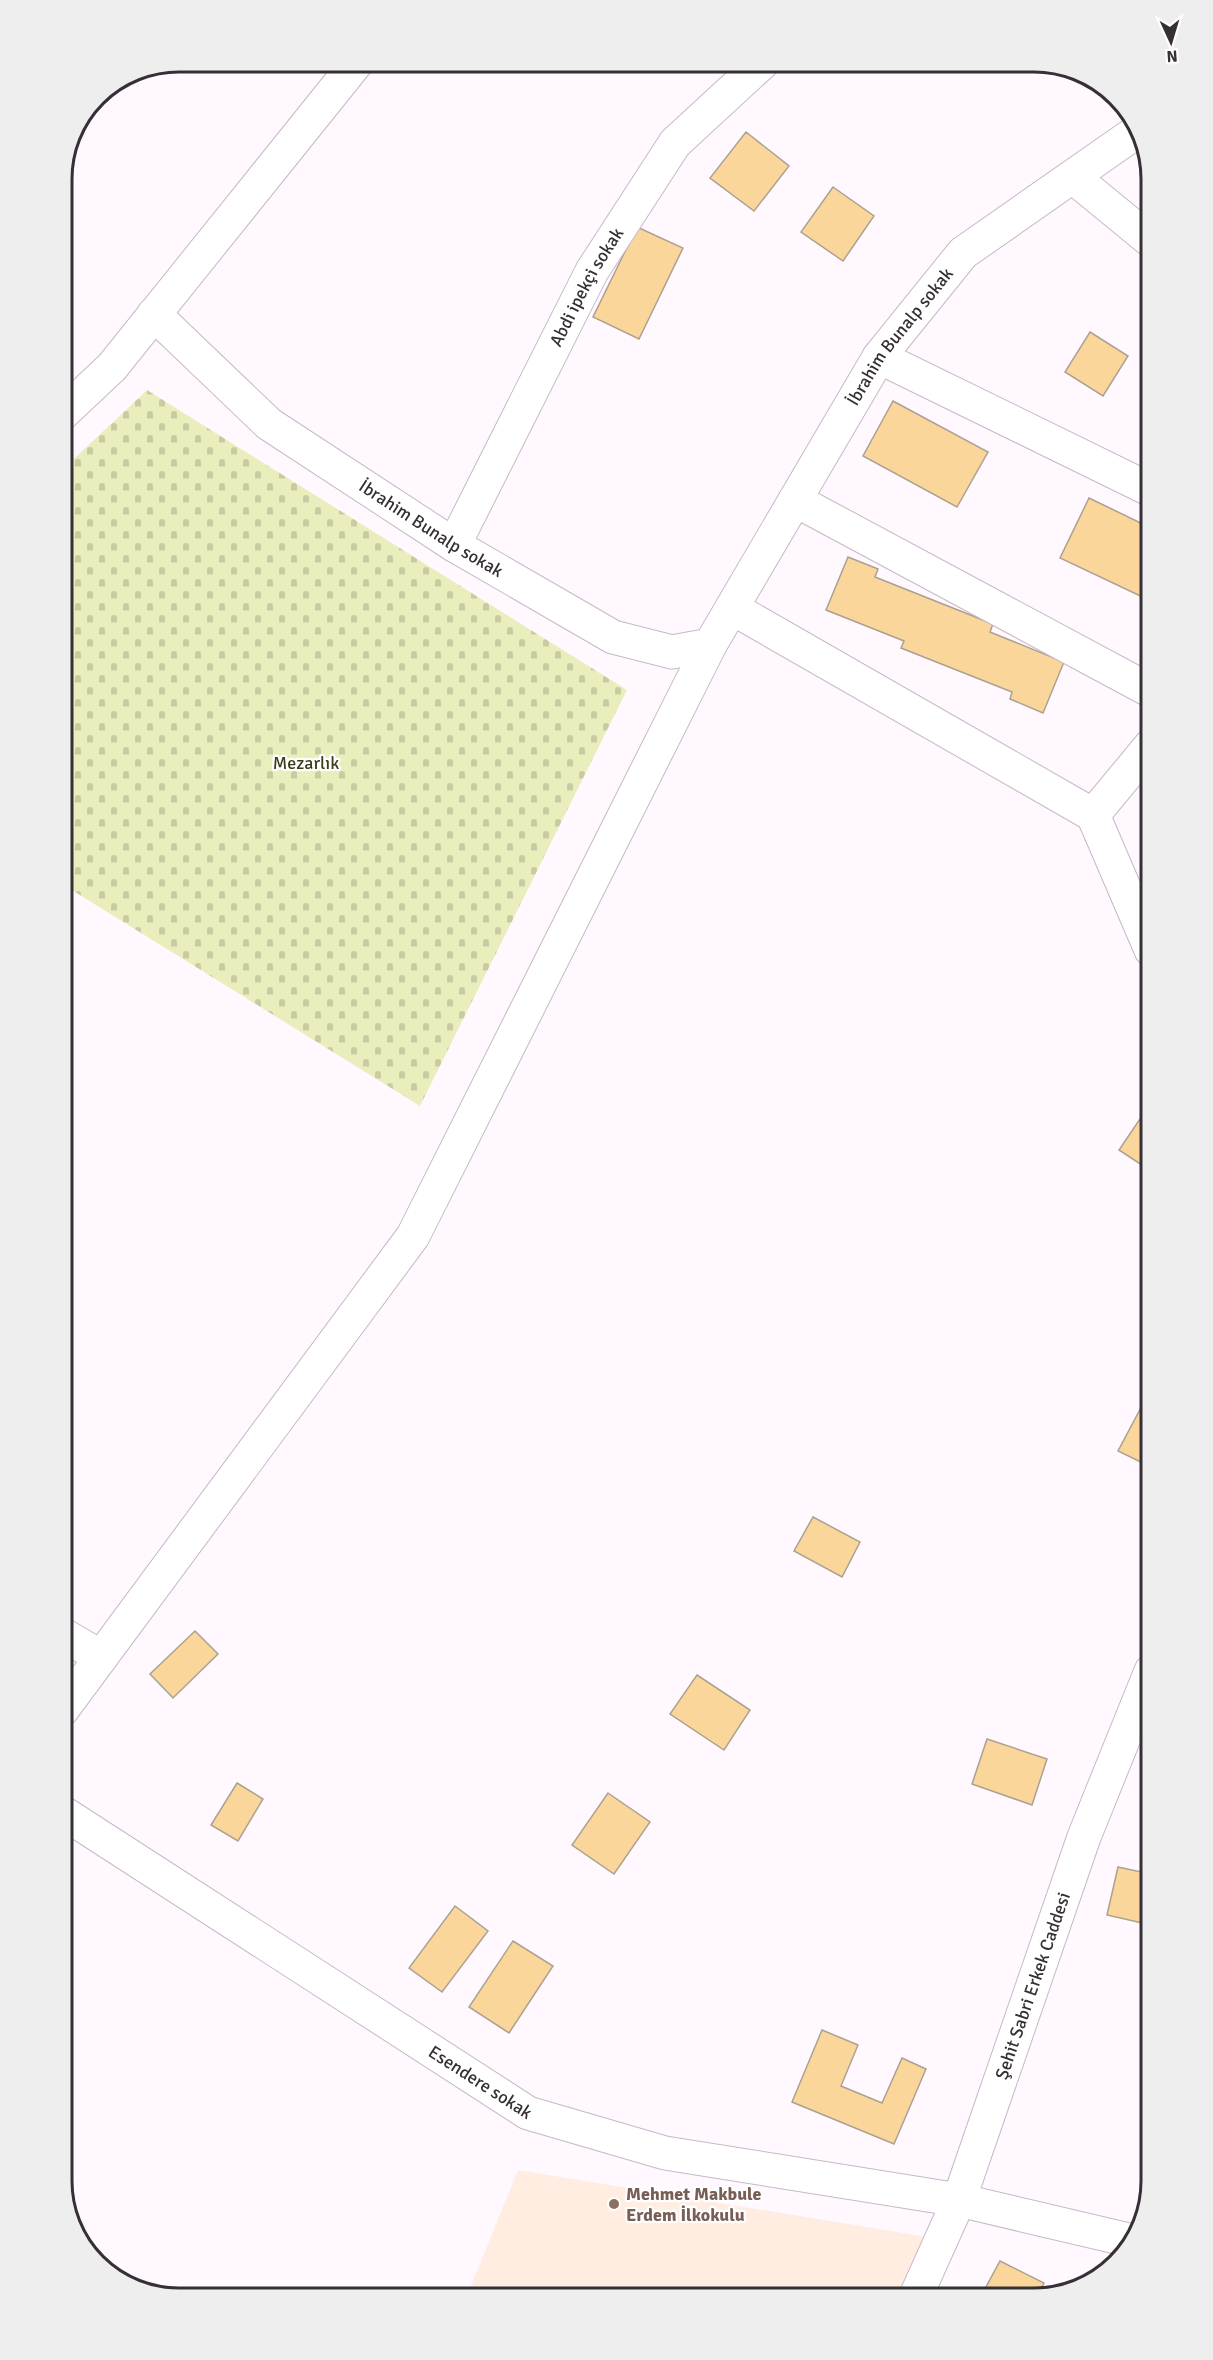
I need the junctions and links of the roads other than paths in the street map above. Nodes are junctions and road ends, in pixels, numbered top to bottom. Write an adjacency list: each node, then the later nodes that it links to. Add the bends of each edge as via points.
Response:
1 (349, 72): 6 (street)
2 (752, 72): 11 (street, Abdi ipekçi sokak, via 675,144 592,271)
3 (1132, 135): 4 (street, İbrahim Bunalp sokak)
4 (1073, 177): 5 (street); 7 (street, İbrahim Bunalp sokak, via 963,253)
5 (1141, 232)
6 (154, 314): 8 (street, via 112,367); 11 (street, İbrahim Bunalp sokak, via 269,424)
7 (879, 357): 9 (street); 10 (street, İbrahim Bunalp sokak)
8 (72, 405)
9 (1141, 485)
10 (795, 500): 12 (street, İbrahim Bunalp sokak); 14 (street)
11 (454, 545): 13 (street, İbrahim Bunalp sokak, via 613,636 672,652)
12 (732, 608): 13 (street, İbrahim Bunalp sokak); 16 (street)
13 (710, 645): 19 (street, via 413,1236)
14 (1141, 685)
15 (1141, 758): 16 (street)
16 (1093, 815): 17 (street)
17 (1141, 925)
18 (72, 1640): 19 (street)
19 (101, 1657): 20 (street)
20 (72, 1696)
21 (1141, 1698): 23 (street, Şehit Sabri Erkek Caddesi, via 1084,1837)
22 (72, 1818): 23 (street, Esendere sokak, via 528,2114 665,2153)
23 (959, 2200): 24 (street, Esendere sokak); 25 (street, Şehit Sabri Erkek Caddesi)
24 (1124, 2239)
25 (919, 2288)

